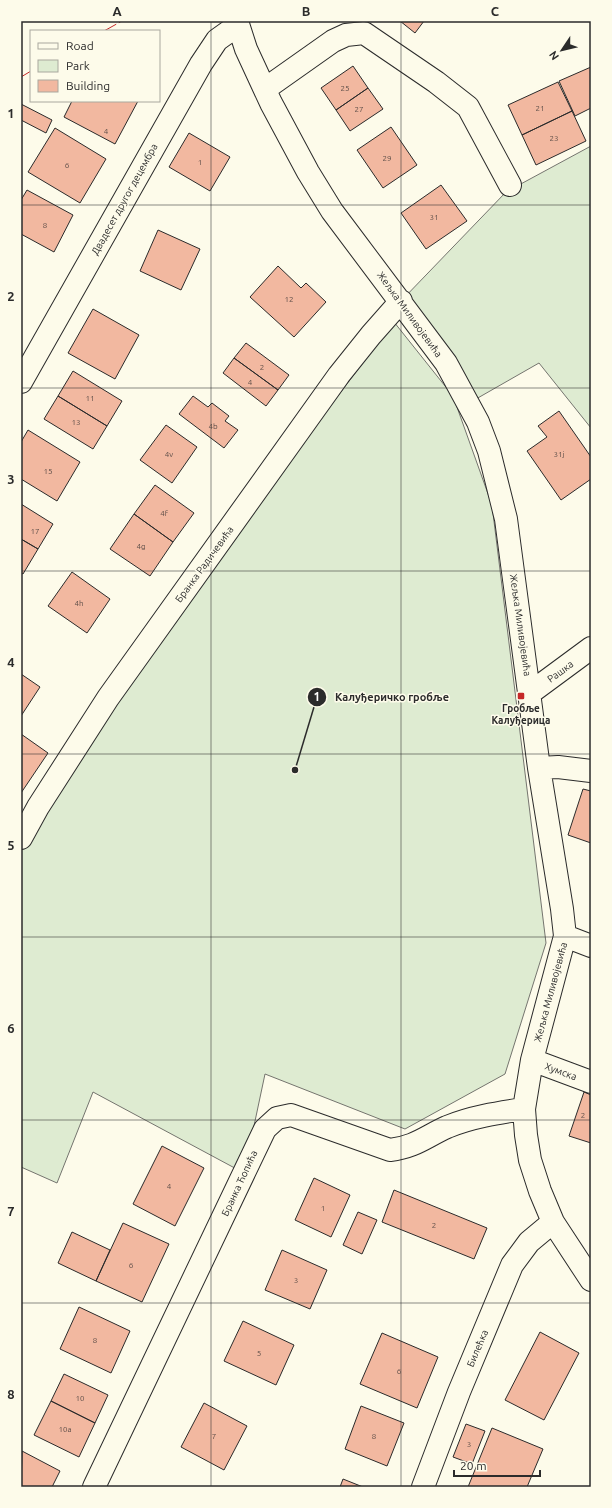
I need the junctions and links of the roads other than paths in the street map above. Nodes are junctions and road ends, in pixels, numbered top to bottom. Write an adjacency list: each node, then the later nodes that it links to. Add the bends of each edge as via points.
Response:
1 (238, 23): 2 (street, Жељка Миливојевића, via 246,49); 5 (street, Двадесет другог децембра, via 217,40 201,64)
2 (265, 89): 3 (street, via 333,41 346,35 364,33 468,107); 4 (street, Жељка Миливојевића, via 308,172 332,211)
3 (510, 185)
4 (401, 301): 7 (street, Жељка Миливојевића, via 446,364 478,422 489,451 506,519); 10 (street, Бранка Радичевића, via 339,375 108,698)
5 (21, 382)
6 (591, 648): 7 (street, Рашка)
7 (530, 693): 8 (street, Жељка Миливојевића)
8 (539, 768): 9 (street); 11 (street, Жељка Миливојевића)
9 (591, 770)
10 (21, 838)
11 (565, 936): 12 (street); 13 (street, Жељка Миливојевића)
12 (591, 946)
13 (532, 1060): 14 (street, Хумска); 15 (street, Жељка Миливојевића)
14 (591, 1082)
15 (524, 1109): 16 (street, Жељка Миливојевића, via 530,1160); 18 (street, Бранка Ћопића, via 469,1119 407,1148 390,1150 291,1115 277,1118 265,1129)
16 (553, 1222): 17 (street, Жељка Миливојевића); 19 (street, Билећка, via 529,1242 512,1265)
17 (587, 1266)
18 (94, 1487)
19 (423, 1487)

